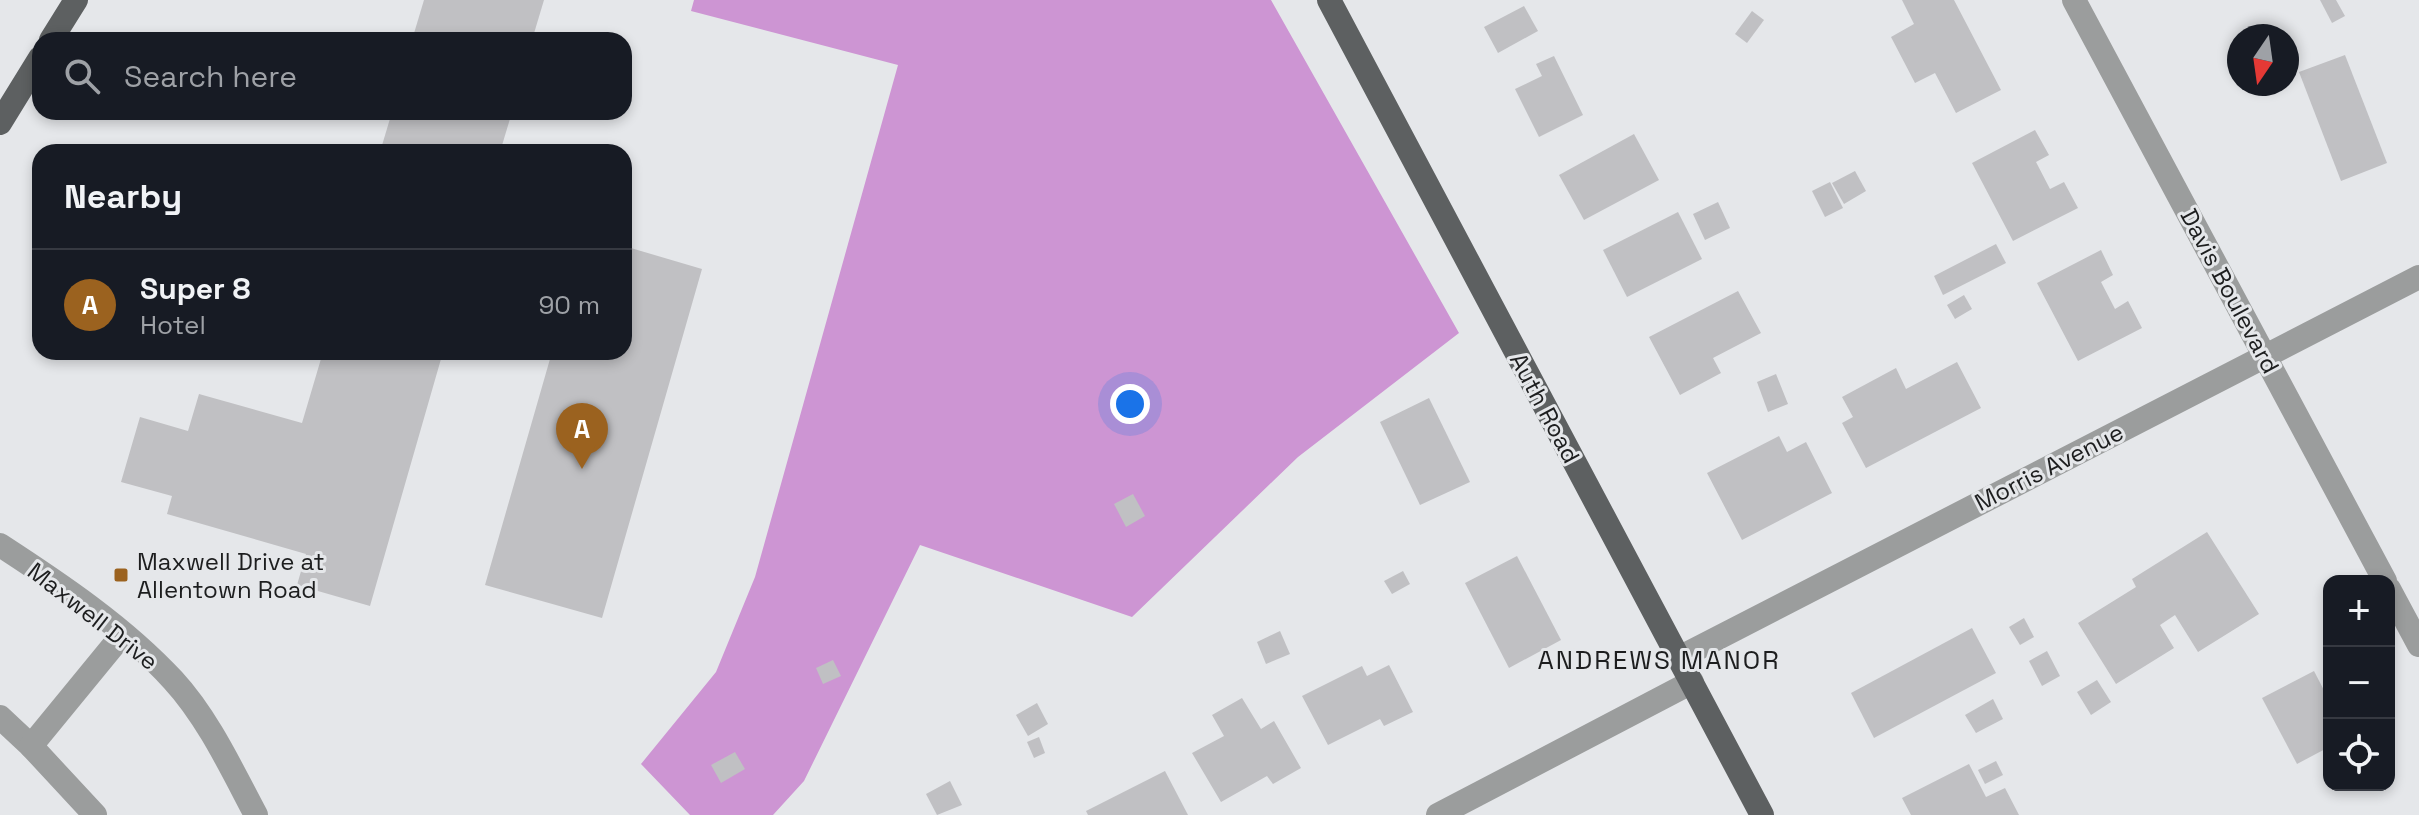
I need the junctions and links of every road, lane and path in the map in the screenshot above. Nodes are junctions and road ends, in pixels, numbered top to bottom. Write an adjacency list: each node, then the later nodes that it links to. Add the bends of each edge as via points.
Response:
1 (76, 0): 4 (main road)
2 (1329, 0): 14 (main road, Auth Road)
3 (2074, 0): 8 (street, Davis Boulevard)
4 (56, 32)
5 (32, 71): 6 (main road)
6 (0, 123)
7 (2419, 277): 8 (street, Morris Avenue)
8 (2265, 356): 10 (street, Davis Boulevard); 14 (street, Morris Avenue)
9 (0, 545): 12 (street, Maxwell Drive)
10 (2382, 575)
11 (2395, 600): 13 (street)
12 (122, 635): 17 (street); 19 (street, Maxwell Drive, via 175,682)
13 (2419, 645)
14 (1679, 658): 15 (main road, Auth Road)
15 (1692, 682): 20 (street); 21 (main road, Auth Road)
16 (1, 719): 17 (street)
17 (31, 746): 18 (street)
18 (95, 815)
19 (256, 815)
20 (1438, 815)
21 (1762, 815)

